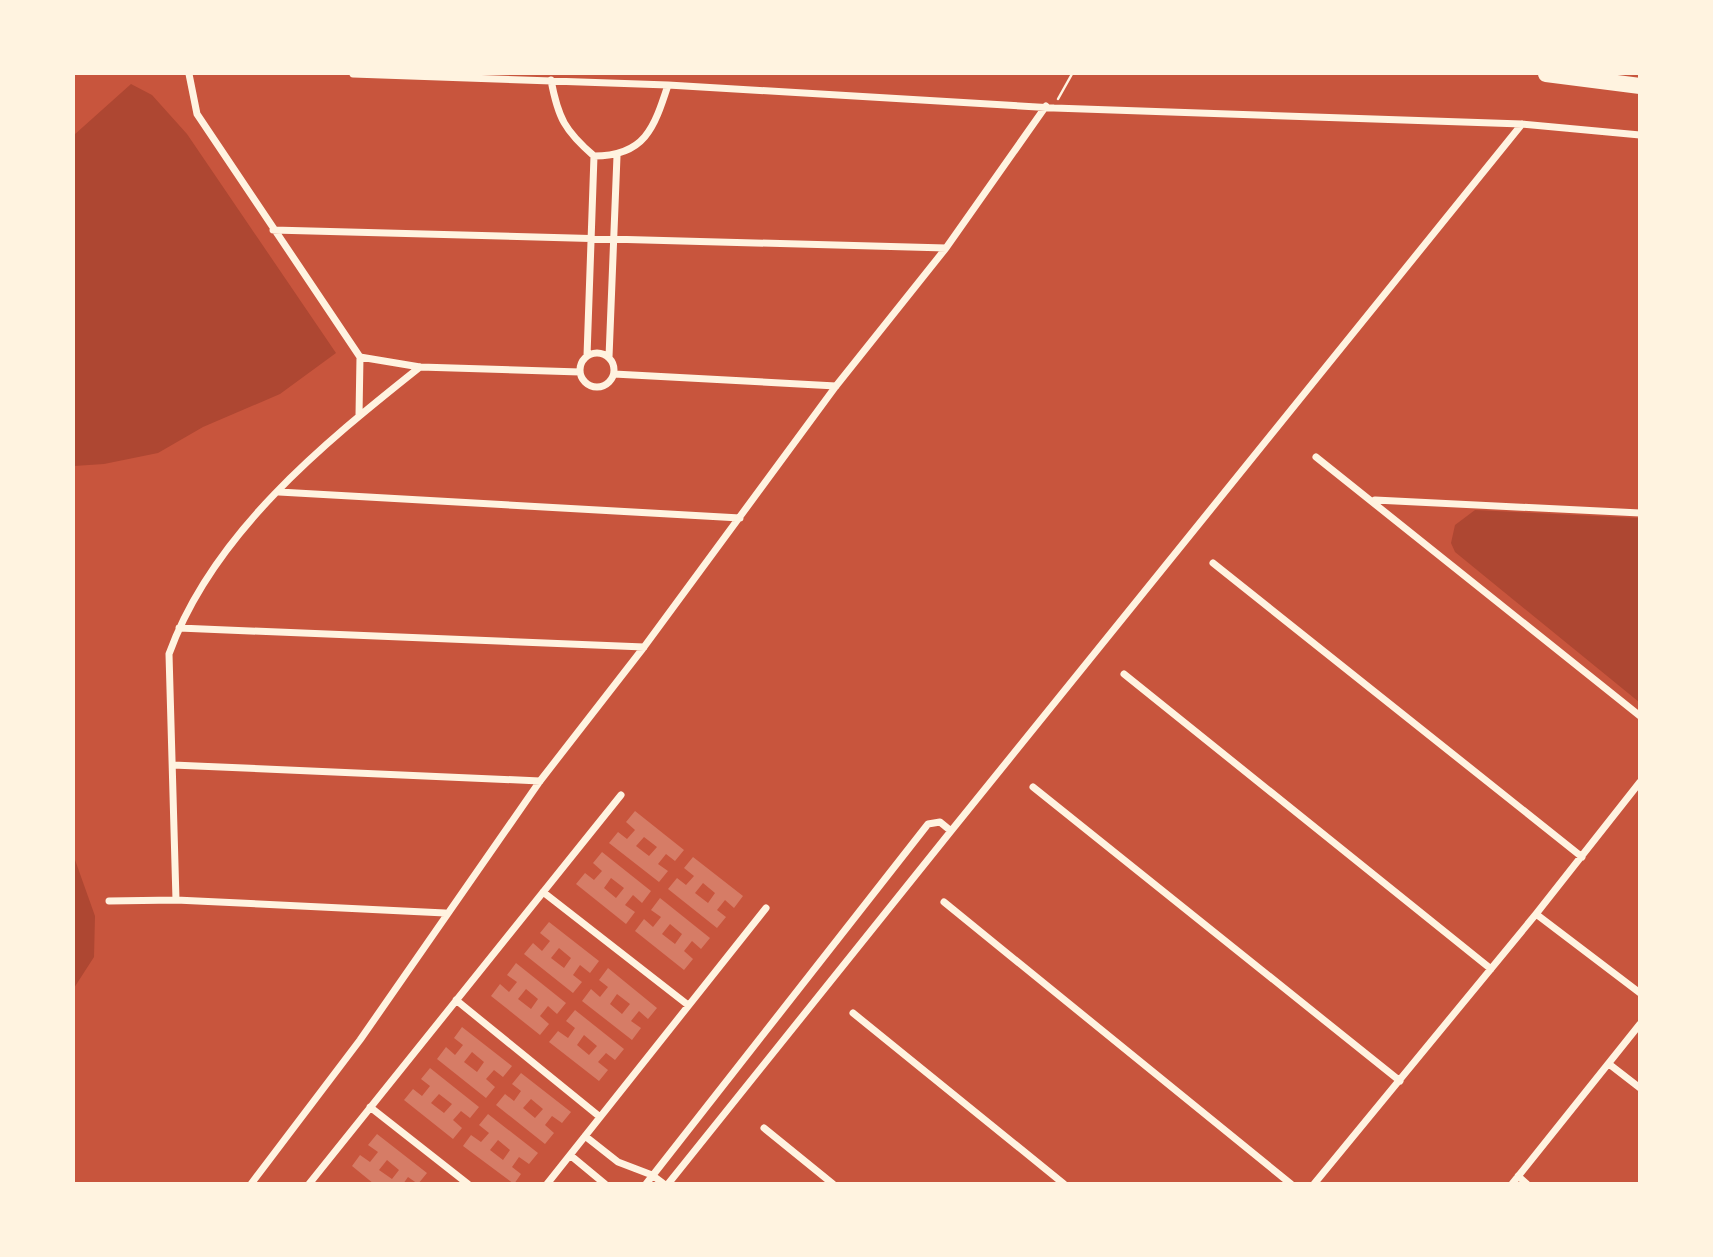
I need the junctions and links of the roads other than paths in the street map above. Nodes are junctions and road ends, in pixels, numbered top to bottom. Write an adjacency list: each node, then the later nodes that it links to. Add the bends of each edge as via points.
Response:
1 (189, 74): 12 (street, via 197,114)
2 (353, 74): 4 (street)
3 (1546, 74): 6 (highway)
4 (551, 80): 5 (street); 10 (street, via 562,121)
5 (668, 85): 7 (street); 11 (street, via 650,131 635,147)
6 (1640, 86)
7 (1050, 107): 8 (street); 15 (street)
8 (1522, 124): 9 (street); 39 (street)
9 (1640, 135)
10 (594, 156): 11 (street); 13 (street)
11 (617, 156): 14 (street)
12 (273, 230): 13 (street); 18 (street)
13 (590, 238): 14 (street); 16 (street)
14 (613, 238): 15 (street); 17 (street)
15 (946, 248): 22 (street)
16 (587, 356): 17 (street, via 598,352); 20 (street)
17 (609, 357): 21 (street)
18 (360, 358): 19 (street); 23 (street)
19 (420, 367): 20 (street); 23 (street)
20 (580, 372): 21 (street, via 585,382 596,387 608,383)
21 (614, 374): 22 (street)
22 (836, 386): 28 (street)
23 (359, 415): 25 (street)
24 (1316, 457): 26 (street)
25 (279, 492): 28 (street); 30 (street, via 236,536 197,591)
26 (1374, 500): 27 (street); 33 (street)
27 (1640, 513)
28 (740, 517): 31 (street)
29 (1213, 563): 40 (street)
30 (179, 628): 31 (street); 34 (street, via 169,654)
31 (644, 647): 35 (street)
32 (1124, 674): 48 (street)
33 (1640, 716)
34 (173, 765): 35 (street); 42 (street)
35 (540, 781): 46 (street)
36 (1640, 782): 40 (street)
37 (1033, 787): 55 (street)
38 (621, 795): 41 (street)
39 (951, 831): 62 (street, via 940,822 928,824); 70 (street)
40 (1582, 858): 47 (street)
41 (543, 892): 50 (street); 51 (street)
42 (176, 900): 43 (street); 46 (street)
43 (109, 901)
44 (944, 902): 73 (street)
45 (766, 908): 51 (street)
46 (445, 913): 64 (street, via 360,1040)
47 (1536, 914): 48 (street); 49 (street)
48 (1491, 969): 55 (street)
49 (1640, 993)
50 (456, 1000): 57 (street); 58 (street)
51 (688, 1005): 58 (street)
52 (853, 1013): 72 (street)
53 (1640, 1024): 54 (street)
54 (1609, 1064): 56 (street); 63 (street)
55 (1400, 1081): 74 (street)
56 (1640, 1088)
57 (370, 1108): 65 (street); 66 (street)
58 (600, 1117): 60 (street)
59 (764, 1128): 71 (street)
60 (585, 1136): 61 (street); 62 (street, via 618,1162)
61 (570, 1155): 67 (street); 68 (street)
62 (652, 1175): 69 (street); 70 (street)
63 (1518, 1176): 75 (street); 76 (street)
64 (251, 1184)
65 (309, 1184)
66 (468, 1184)
67 (547, 1184)
68 (606, 1184)
69 (646, 1184)
70 (666, 1184)
71 (833, 1184)
72 (1063, 1184)
73 (1291, 1184)
74 (1314, 1184)
75 (1512, 1184)
76 (1527, 1184)

